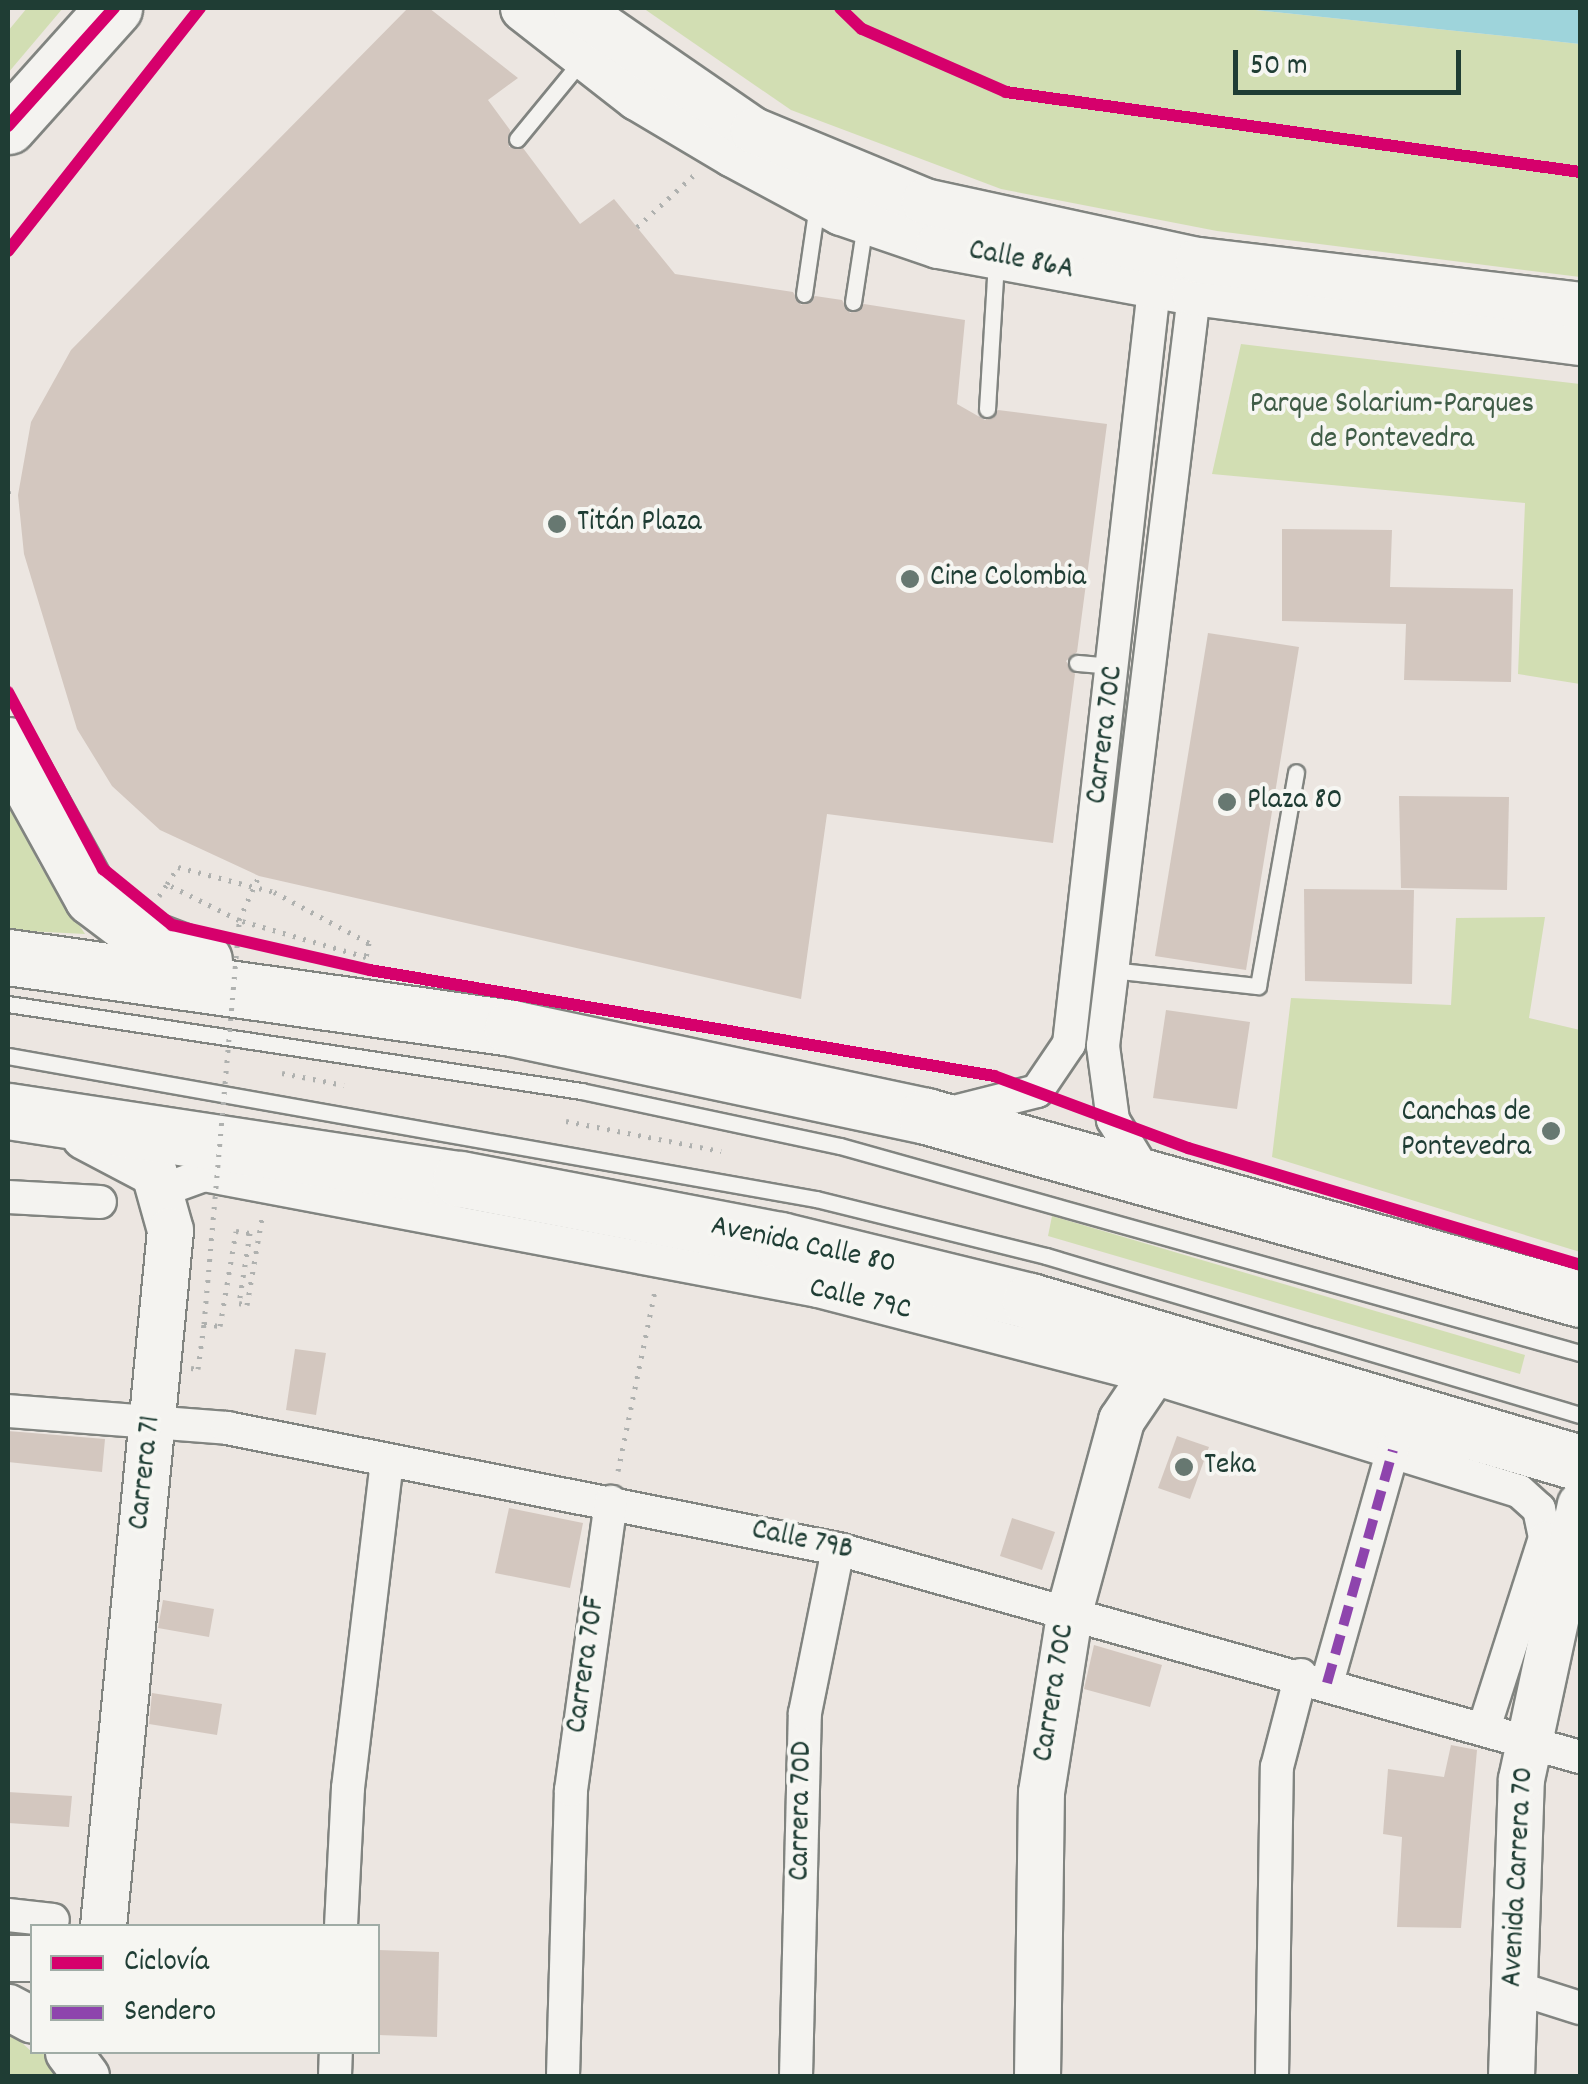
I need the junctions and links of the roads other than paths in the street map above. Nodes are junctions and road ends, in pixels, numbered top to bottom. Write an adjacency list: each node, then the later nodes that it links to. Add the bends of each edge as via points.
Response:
1 (114, 8): 5 (highway)
2 (523, 8): 4 (street, Calle 86A)
3 (576, 8): 9 (street, Calle 86A)
4 (584, 58): 7 (lane); 9 (street, Calle 86A)
5 (66, 65): 6 (highway); 8 (highway)
6 (8, 126)
7 (517, 139)
8 (8, 158)
9 (814, 180): 10 (street, Calle 86A); 12 (street, Calle 86A, via 957,210); 13 (lane)
10 (865, 222): 11 (street, Calle 86A); 14 (lane)
11 (996, 258): 12 (street, Calle 86A); 17 (lane)
12 (1176, 273): 15 (street, Calle 86A); 16 (street, Calle 86A); 19 (street, Carrera 70C); 23 (street, Carrera 70C)
13 (804, 294)
14 (853, 302)
15 (1580, 305)
16 (1580, 342)
17 (987, 408)
18 (1077, 663): 19 (lane)
19 (1116, 666): 28 (street, Carrera 70C, via 1061,1064 1036,1092 1002,1105)
20 (8, 745): 24 (highway, via 73,870 120,922)
21 (1296, 772): 23 (lane, via 1258,986)
22 (8, 956): 24 (highway)
23 (1112, 970): 29 (street, Carrera 70C, via 1106,1091)
24 (297, 991): 28 (highway)
25 (8, 1004): 34 (lane, via 581,1091 840,1146)
26 (8, 1056): 37 (lane, via 816,1199 1046,1256)
27 (12, 1111): 30 (street, via 140,1160); 35 (highway, Avenida Calle 80, via 442,1176 780,1240)
28 (926, 1116): 29 (highway)
29 (1146, 1174): 33 (highway)
30 (163, 1190): 35 (street, Calle 79C, via 194,1175 268,1186 662,1258); 38 (street, Carrera 71, via 169,1250)
31 (8, 1196): 32 (street)
32 (100, 1202)
33 (1580, 1299)
34 (1580, 1354)
35 (1171, 1363): 39 (street, Calle 79C); 41 (highway, Avenida Calle 80); 45 (street, Carrera 70C, via 1122,1420)
36 (8, 1412): 38 (street, Calle 79B)
37 (1580, 1415)
38 (153, 1418): 40 (street, Calle 79B); 52 (street, Carrera 71)
39 (1393, 1450): 43 (street, Calle 79C); 46 (street)
40 (387, 1462): 42 (street, Calle 79B); 53 (street, via 348,1788)
41 (1580, 1463)
42 (612, 1502): 44 (street, Calle 79B); 60 (street, Carrera 70F, via 571,1790)
43 (1560, 1506): 47 (street, Avenida Carrera 70); 48 (street, Avenida Carrera 70)
44 (838, 1549): 45 (street, Calle 79B); 61 (street, Carrera 70D, via 805,1714)
45 (1070, 1608): 46 (street, Calle 79B); 62 (street, Carrera 70C, via 1041,1792)
46 (1314, 1679): 47 (street, Calle 79B); 63 (street, via 1277,1767)
47 (1484, 1728): 48 (street, Calle 79B)
48 (1528, 1741): 49 (street, Calle 79B); 54 (street, Avenida Carrera 70)
49 (1580, 1757)
50 (8, 1915): 51 (street)
51 (52, 1924)
52 (77, 1924)
53 (341, 1924)
54 (1514, 1987): 56 (street); 64 (street, Avenida Carrera 70)
55 (8, 2007): 57 (street)
56 (1580, 2008)
57 (30, 2019)
58 (70, 2054): 59 (street)
59 (86, 2076)
60 (563, 2076)
61 (796, 2076)
62 (1037, 2076)
63 (1272, 2076)
64 (1511, 2076)

